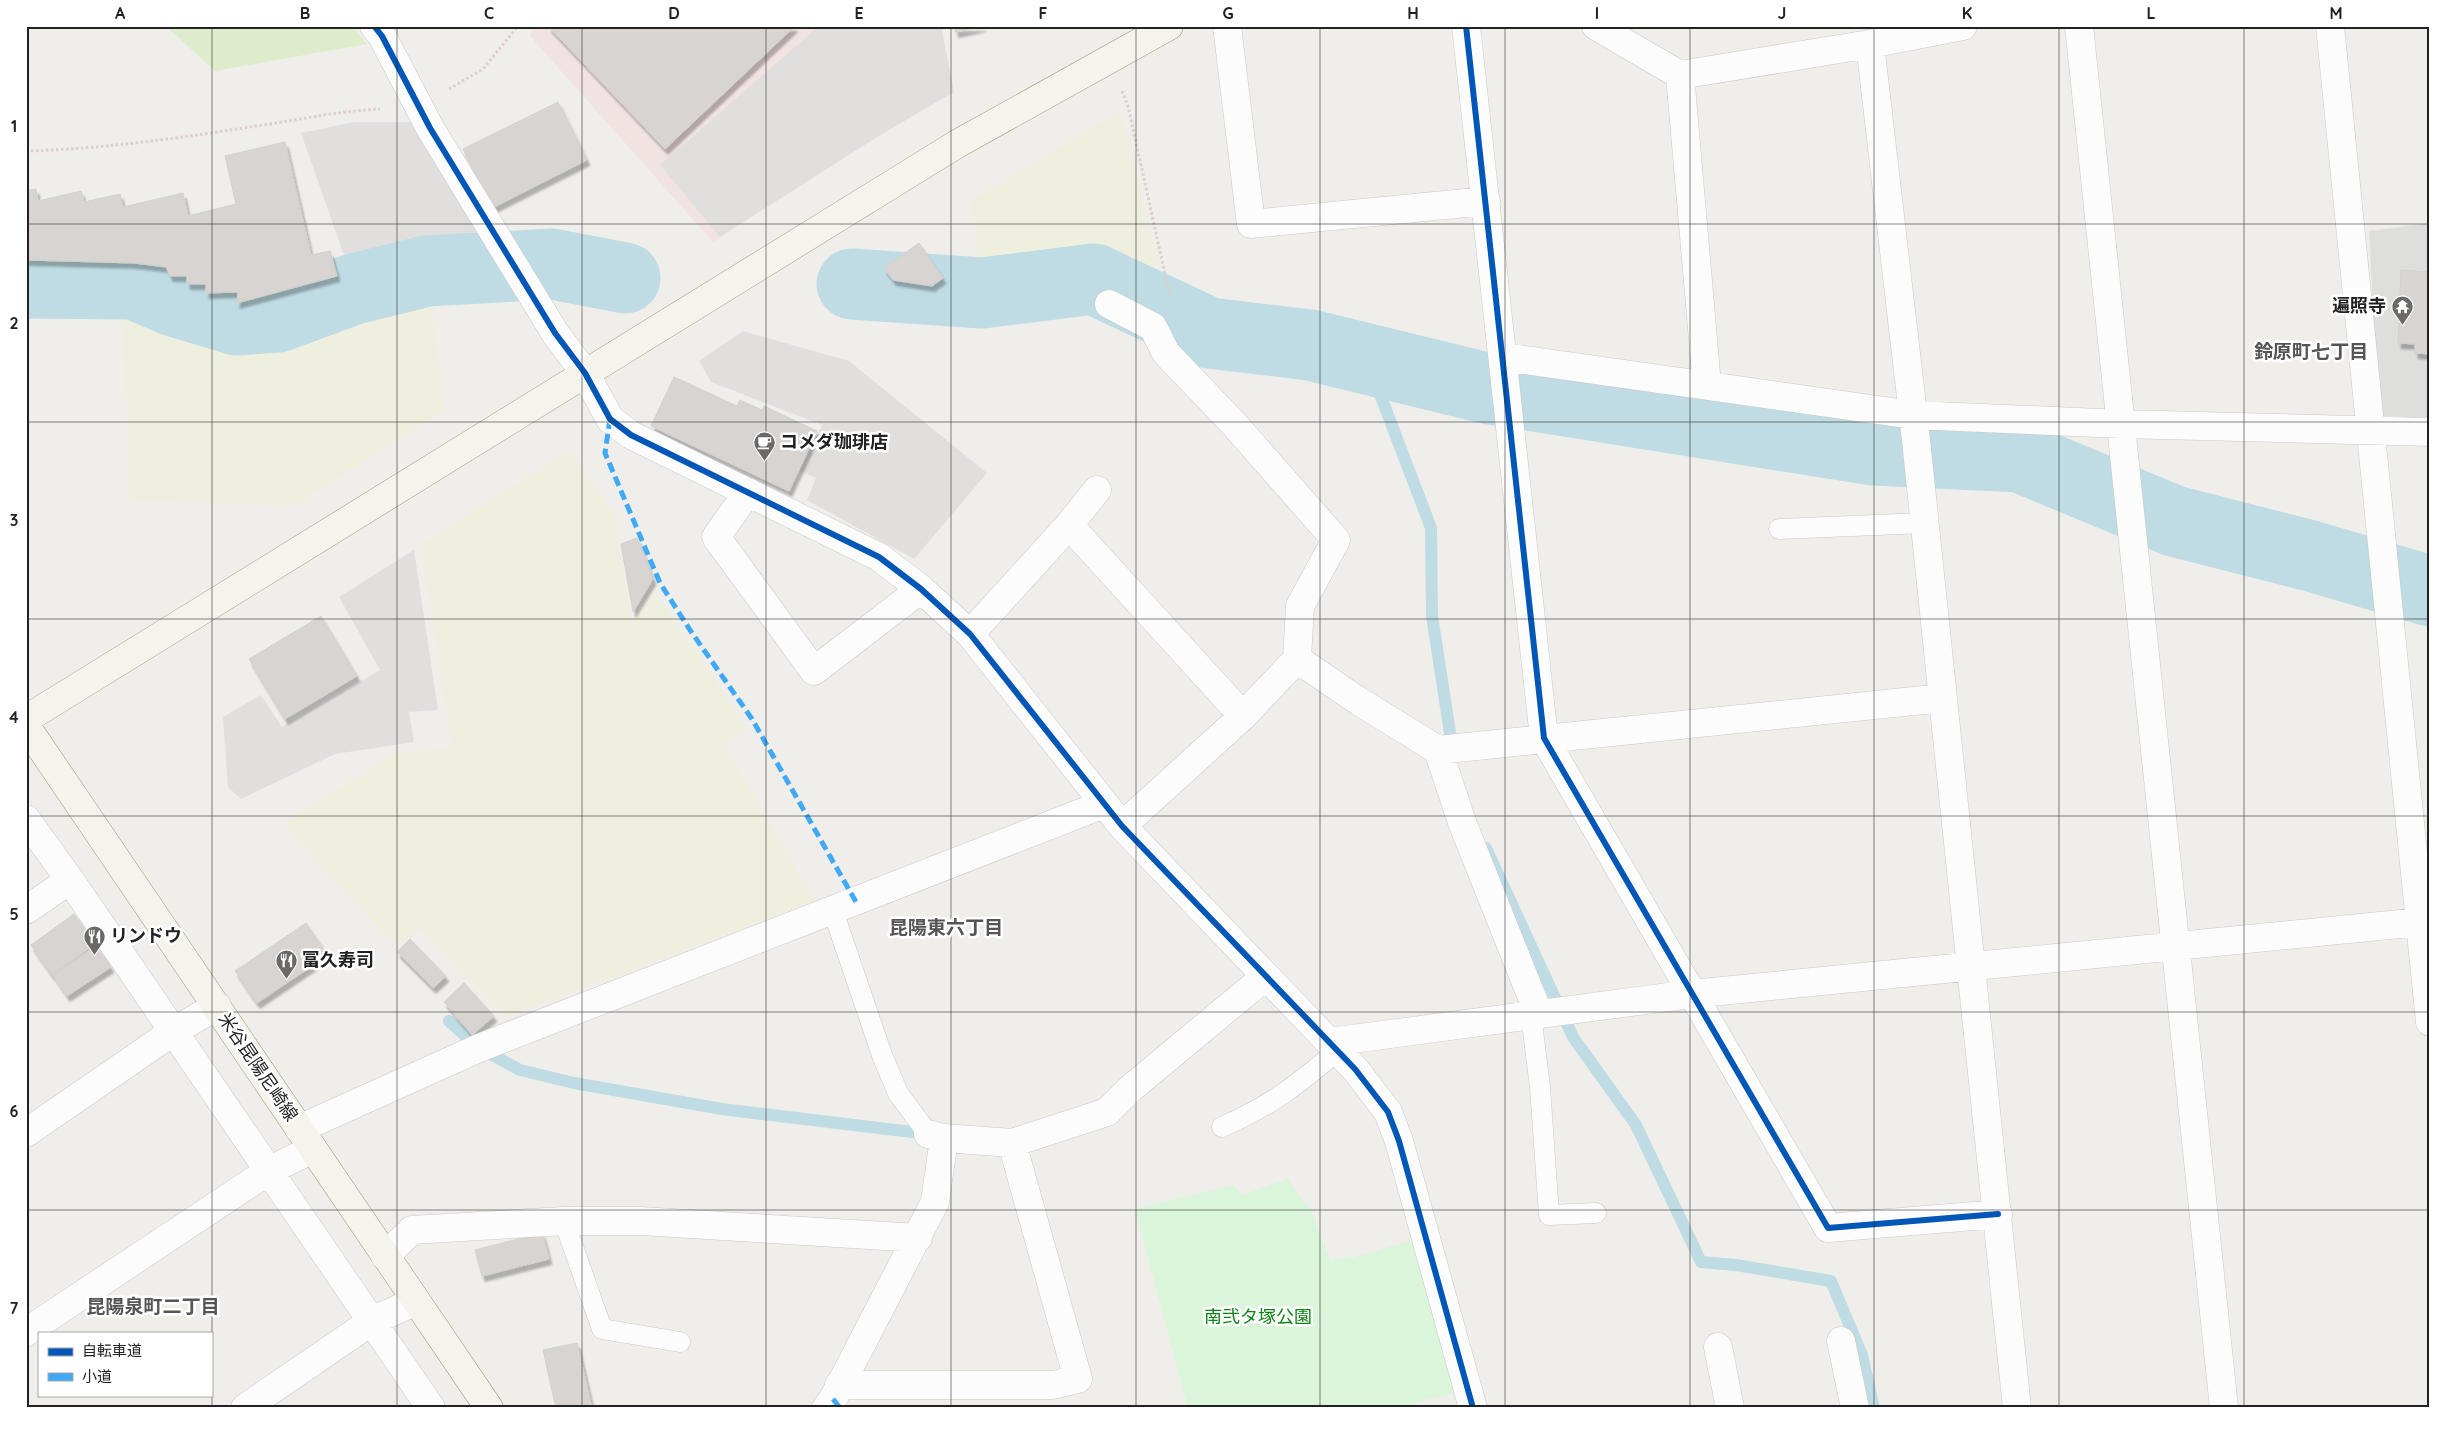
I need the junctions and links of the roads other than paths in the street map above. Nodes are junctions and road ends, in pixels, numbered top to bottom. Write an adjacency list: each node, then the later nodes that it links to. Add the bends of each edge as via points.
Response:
1 (374, 26): 13 (street, via 513,263 558,337)
2 (1170, 26): 13 (street, via 957,144)
3 (1227, 26): 11 (street, via 1251,224)
4 (1466, 26): 11 (street)
5 (1596, 26): 10 (street)
6 (1963, 26): 9 (street)
7 (2079, 26): 16 (street)
8 (2330, 26): 17 (street)
9 (1870, 44): 10 (street); 19 (street)
10 (1680, 75): 15 (street)
11 (1486, 201): 14 (street)
12 (1109, 304): 27 (street, via 1153,327 1166,353 1234,424 1336,540 1300,606)
13 (585, 373): 21 (street, via 610,419 631,435); 30 (street)
14 (1506, 380): 15 (street); 32 (street)
15 (1706, 385): 19 (street)
16 (2122, 424): 17 (street); 19 (street); 41 (street)
17 (2370, 430): 18 (street); 40 (street)
18 (2430, 432)
19 (1916, 440): 22 (street)
20 (1097, 490): 23 (street)
21 (748, 492): 25 (street, via 879,556); 25 (street, via 716,537 814,671)
22 (1924, 523): 24 (lane); 28 (street)
23 (1069, 525): 26 (street); 29 (street)
24 (1779, 530)
25 (921, 589): 26 (street)
26 (970, 634): 34 (street)
27 (1297, 659): 29 (street); 33 (street)
28 (1943, 698): 32 (street); 42 (street)
29 (1243, 716): 36 (street)
30 (26, 719)
31 (26, 726): 45 (street, 米谷昆陽尼崎線)
32 (1544, 738): 33 (street); 44 (street)
33 (1438, 750): 46 (street)
34 (1104, 804): 36 (street); 39 (street)
35 (26, 819): 37 (street)
36 (1122, 826): 43 (street)
37 (70, 880): 38 (street); 48 (street)
38 (26, 910)
39 (833, 911): 52 (lane, via 898,1093); 53 (street, via 479,1048)
40 (2424, 921): 41 (street); 47 (street)
41 (2177, 947): 42 (street); 75 (street)
42 (1972, 968): 44 (street); 57 (street)
43 (1266, 976): 49 (street); 54 (street, via 1130,1089 1107,1112)
44 (1691, 994): 46 (street); 57 (street, via 1828,1228)
45 (217, 1006): 48 (street); 53 (street, 米谷昆陽尼崎線)
46 (1535, 1015): 49 (street); 56 (lane, via 1549,1215)
47 (2430, 1022)
48 (174, 1031): 51 (street); 55 (street)
49 (1334, 1046): 50 (lane, via 1298,1084 1256,1112); 71 (street, via 1388,1112)
50 (1222, 1127)
51 (26, 1133)
52 (936, 1136): 54 (street); 59 (street, via 935,1202)
53 (306, 1139): 55 (street); 60 (street, 米谷昆陽尼崎線)
54 (1012, 1143): 67 (street, via 1078,1379 1053,1385)
55 (270, 1170): 62 (street); 63 (street)
56 (1596, 1213)
57 (1998, 1214): 74 (street)
58 (564, 1221): 59 (street, via 641,1220); 60 (street, via 412,1230); 65 (lane, via 602,1329)
59 (918, 1238): 67 (street)
60 (385, 1256): 61 (street, 米谷昆陽尼崎線)
61 (416, 1301): 62 (street); 70 (street, 米谷昆陽尼崎線)
62 (372, 1322): 68 (street); 69 (street)
63 (26, 1332)
64 (1842, 1341): 73 (street)
65 (680, 1342)
66 (1718, 1347): 72 (street)
67 (833, 1396)
68 (246, 1408)
69 (431, 1408)
70 (489, 1408)
71 (1473, 1408)
72 (1730, 1408)
73 (1855, 1408)
74 (2017, 1408)
75 (2224, 1408)

